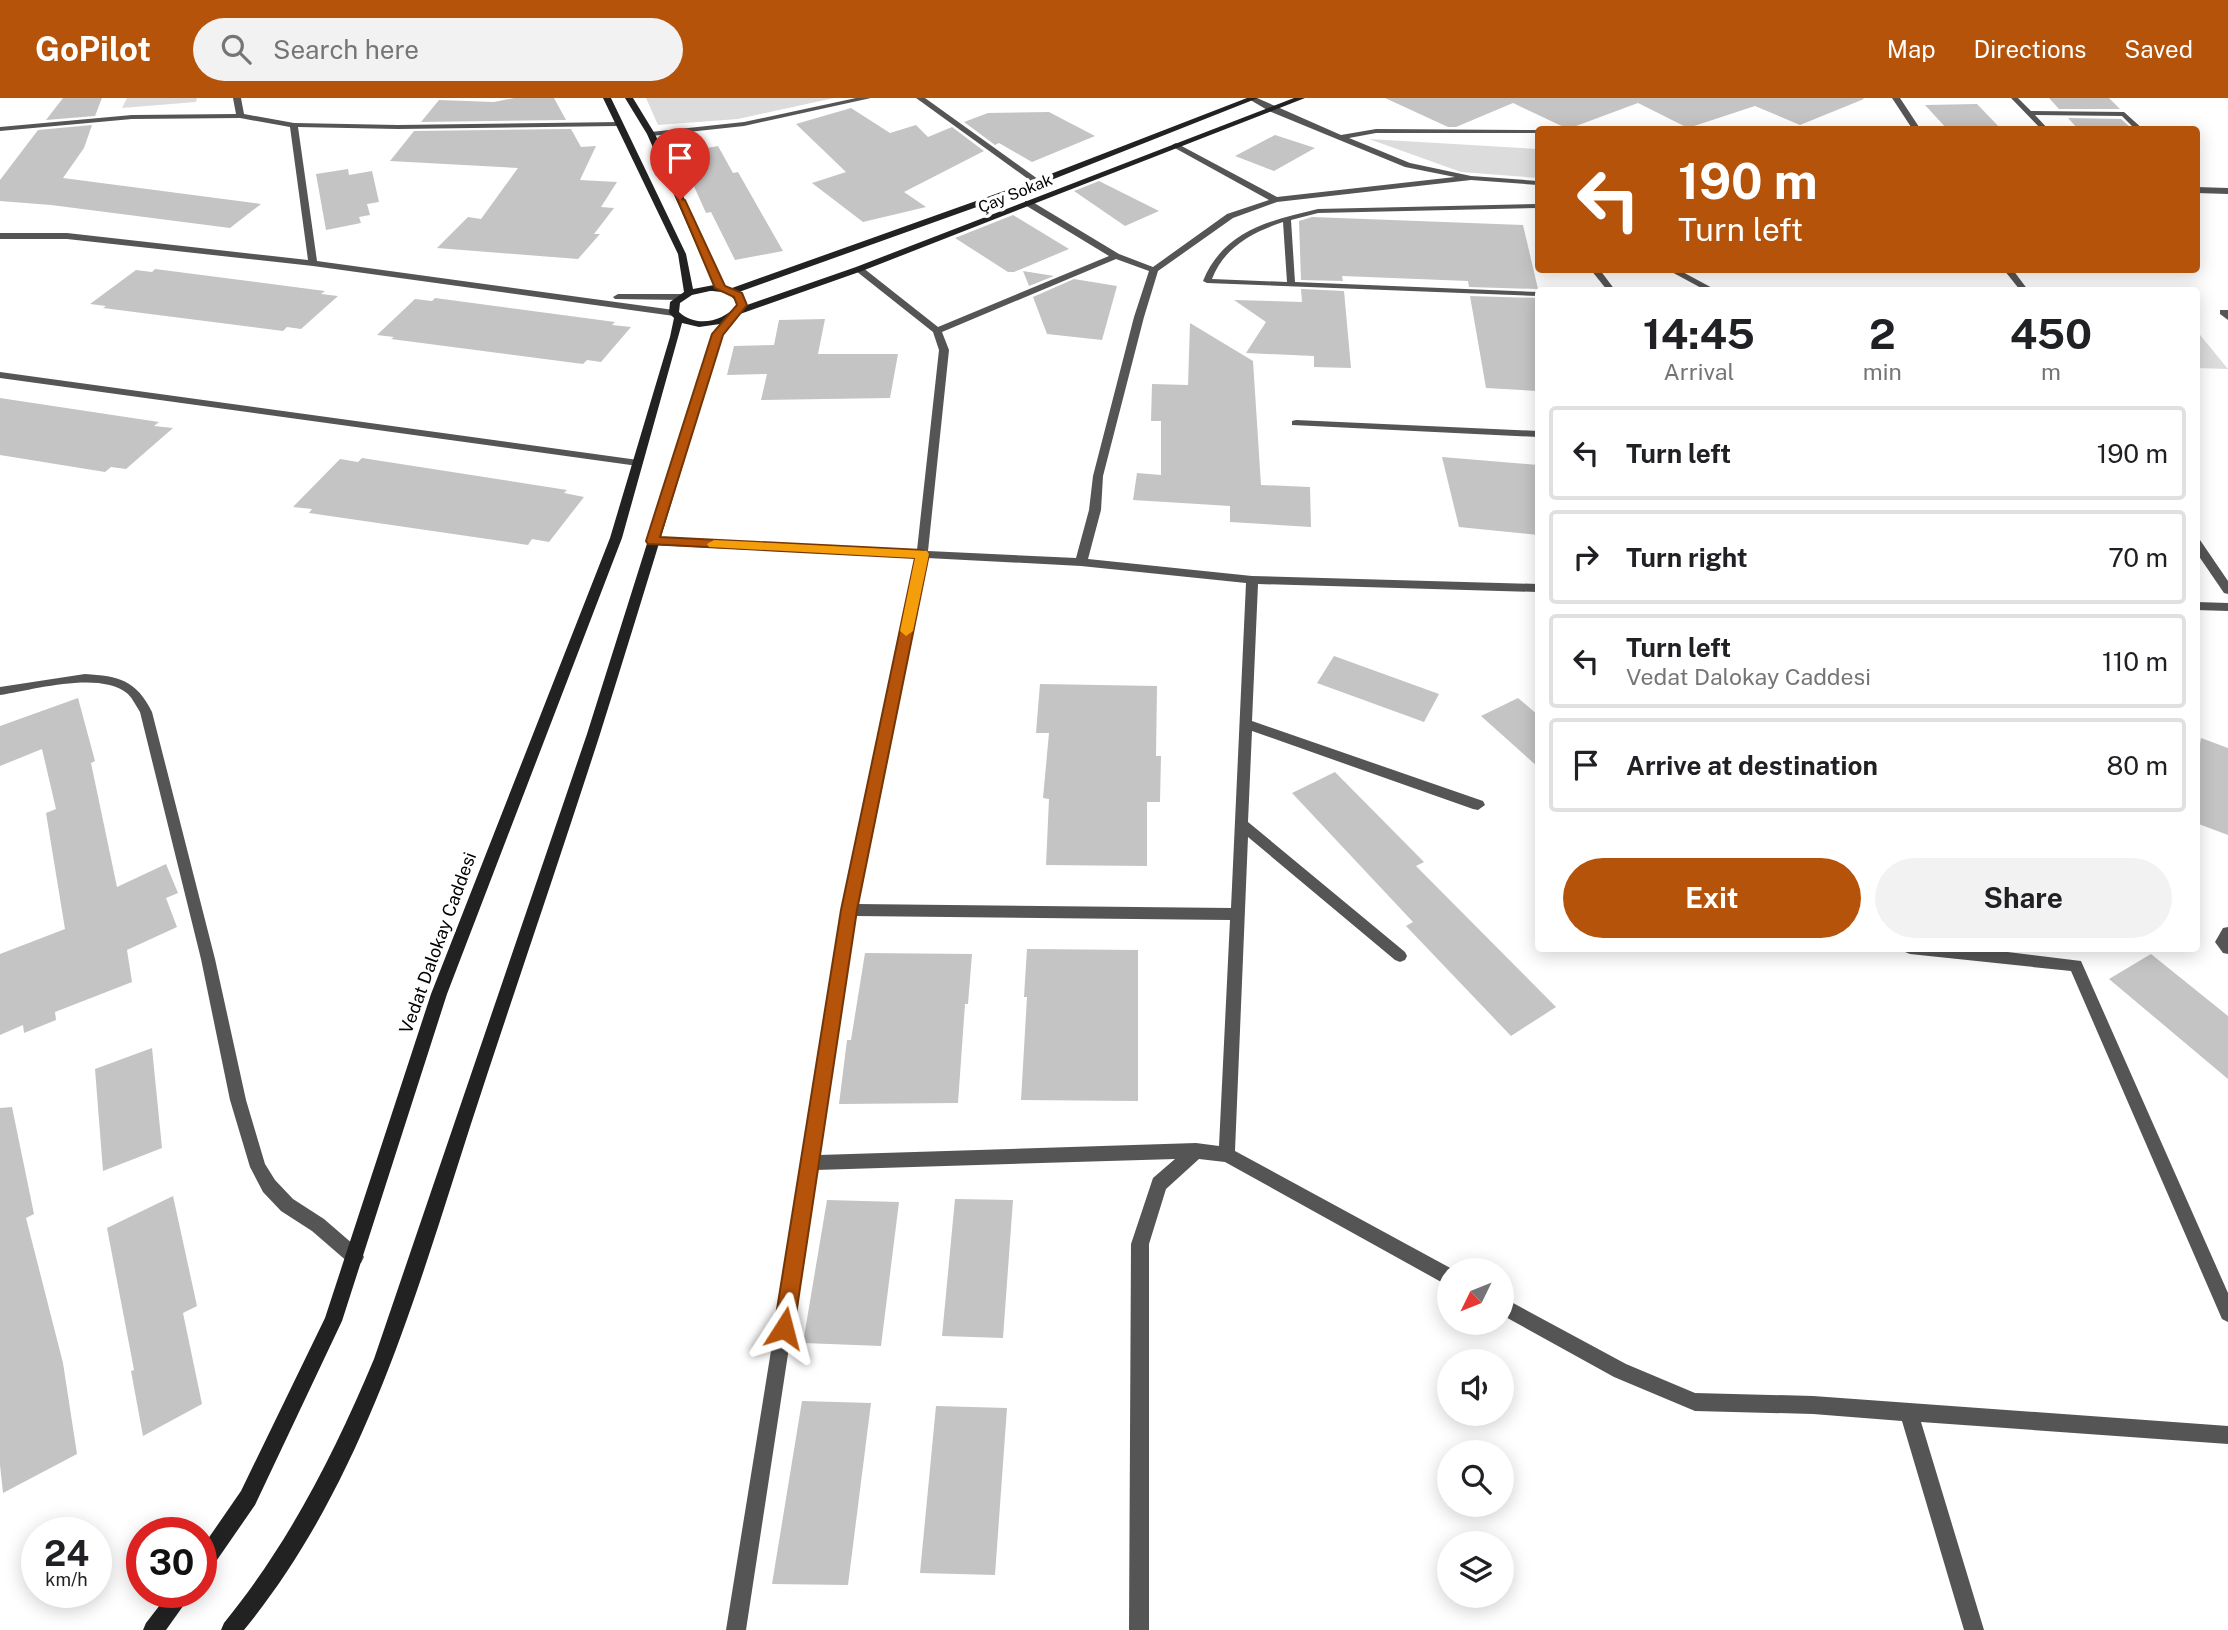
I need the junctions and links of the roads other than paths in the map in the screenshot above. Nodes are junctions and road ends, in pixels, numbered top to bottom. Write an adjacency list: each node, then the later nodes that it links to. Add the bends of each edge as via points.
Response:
1 (237, 98): 12 (street)
2 (607, 98): 13 (main road)
3 (629, 98): 20 (main road)
4 (867, 98): 20 (street, via 744,124)
5 (920, 98): 25 (street)
6 (1252, 98): 10 (street); 25 (main road, Çay Sokak)
7 (1301, 98): 10 (main road, Çay Sokak)
8 (1896, 98): 15 (street)
9 (2014, 98): 11 (lane)
10 (1272, 109): 21 (street); 22 (main road, Çay Sokak)
11 (2031, 113): 16 (lane); 17 (lane, via 2124,114)
12 (240, 116): 14 (street); 18 (street, via 132,117)
13 (617, 124): 14 (street); 45 (main road, via 682,254)
14 (294, 125): 36 (street)
15 (1914, 126)
16 (2042, 126)
17 (2137, 126)
18 (0, 129)
19 (1535, 131): 21 (street, via 1376,131)
20 (651, 134): 42 (main road)
21 (1340, 137): 23 (street)
22 (1176, 145): 30 (street); 31 (main road, Çay Sokak)
23 (1408, 165): 24 (street); 27 (street)
24 (1471, 178): 26 (street); 27 (street)
25 (1038, 182): 43 (main road, Çay Sokak)
26 (1535, 183)
27 (1412, 185): 30 (street)
28 (2200, 190): 29 (street)
29 (2226, 193)
30 (1276, 200): 38 (street, via 1230,216)
31 (1028, 203): 35 (street); 37 (main road, Çay Sokak)
32 (1535, 206): 33 (lane, via 1318,211)
33 (1287, 218): 40 (lane); 40 (lane, via 1232,245 1215,261 1207,281)
34 (0, 236): 36 (street, via 68,236)
35 (1116, 256): 38 (street); 51 (street)
36 (313, 263): 46 (street)
37 (859, 269): 48 (main road, Çay Sokak); 51 (street)
38 (1154, 270): 59 (street, via 1098,476 1095,510)
39 (1679, 273): 41 (street)
40 (1291, 284): 44 (lane)
41 (1705, 287)
42 (720, 288): 43 (main road); 45 (main road)
43 (732, 291): 48 (main road, via 742,300)
44 (1535, 294)
45 (685, 295): 46 (street); 49 (main road, Vedat Dalokay Caddesi, via 673,308)
46 (574, 298): 49 (street)
47 (2228, 312): 50 (lane, via 2223,312)
48 (734, 314): 49 (main road, Çay Sokak, via 707,324); 56 (main road, via 718,334)
49 (676, 316): 55 (main road, Vedat Dalokay Caddesi, via 675,337)
50 (2228, 317)
51 (937, 331): 58 (street, via 944,349)
52 (0, 376): 55 (street)
53 (1296, 423): 54 (street)
54 (1535, 435)
55 (638, 463): 78 (main road, Vedat Dalokay Caddesi, via 615,538 439,994)
56 (653, 541): 58 (street); 87 (main road, via 383,1360 326,1487 260,1598)
57 (2200, 549): 62 (street)
58 (922, 554): 59 (street); 69 (street)
59 (1081, 562): 60 (street)
60 (1252, 580): 61 (street); 66 (street)
61 (1535, 588)
62 (2228, 590)
63 (2200, 606): 64 (street)
64 (2228, 607)
65 (0, 691): 78 (street, via 103,680 117,682 139,699 146,712 258,1167 287,1205)
66 (1246, 724): 67 (street); 68 (street)
67 (1478, 805)
68 (1241, 824): 70 (street); 74 (street)
69 (849, 910): 70 (street); 77 (street)
70 (1237, 914): 76 (street)
71 (2228, 932): 72 (lane, via 2221,942)
72 (2228, 950)
73 (1949, 952): 81 (street, via 2076,965)
74 (1399, 956)
75 (1196, 1151): 76 (street); 77 (street); 89 (street, via 1159,1184 1140,1244)
76 (1227, 1155): 79 (street)
77 (810, 1163): 88 (street)
78 (355, 1257): 84 (main road, Vedat Dalokay Caddesi, via 332,1321 248,1498)
79 (1437, 1270)
80 (1514, 1313): 82 (street, via 1620,1371 1695,1402)
81 (2228, 1313)
82 (1909, 1412): 83 (street); 90 (street)
83 (2228, 1435)
84 (217, 1543)
85 (170, 1608): 86 (main road)
86 (153, 1630)
87 (231, 1630)
88 (736, 1630)
89 (1139, 1630)
90 (1974, 1630)

